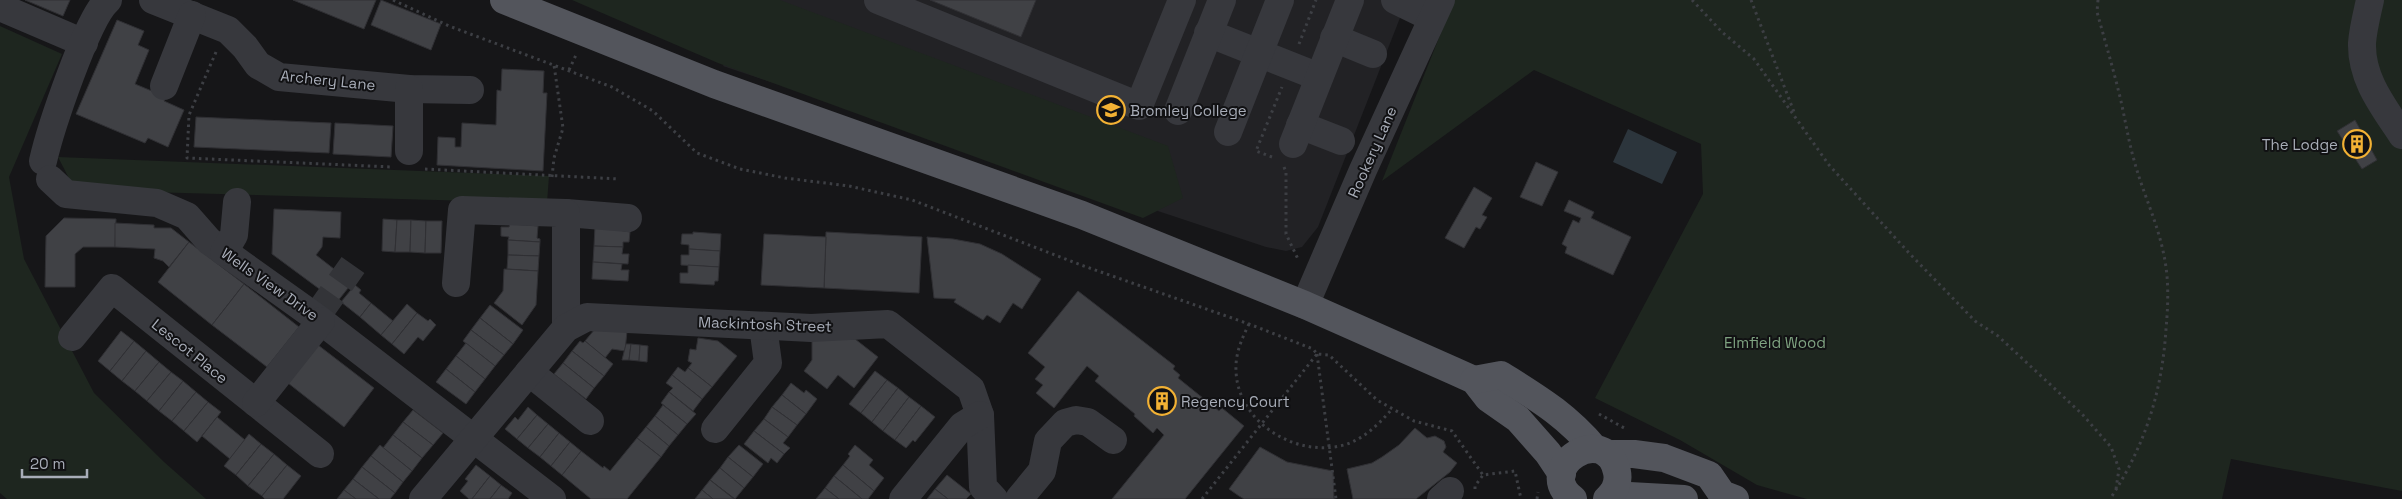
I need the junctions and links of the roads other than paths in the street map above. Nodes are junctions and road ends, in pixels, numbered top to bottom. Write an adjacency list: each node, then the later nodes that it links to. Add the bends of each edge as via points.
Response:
1 (108, 0): 16 (street)
2 (153, 0): 13 (street, Archery Lane)
3 (504, 0): 33 (main road, via 722,88 1082,215)
4 (878, 0): 5 (street, via 1139,106)
5 (1182, 0)
6 (1222, 0): 14 (street)
7 (1280, 0): 17 (street)
8 (1350, 0): 15 (street)
9 (1395, 0): 12 (street)
10 (2370, 0): 25 (street, via 2362,43 2366,69 2370,85)
11 (0, 7): 16 (street)
12 (1437, 9): 33 (street, Rookery Lane)
13 (192, 16): 20 (street); 21 (street, Archery Lane, via 226,29 258,65 279,77)
14 (1208, 33): 17 (street); 23 (street)
15 (1334, 38): 18 (street); 19 (street)
16 (84, 43): 31 (street, Wells View Drive, via 47,143 47,170 66,194 157,204 187,216 209,241)
17 (1259, 54): 19 (street); 24 (street)
18 (1373, 54)
19 (1319, 77): 26 (street, via 1296,134)
20 (164, 86)
21 (409, 88): 22 (street, Archery Lane); 27 (street)
22 (470, 90)
23 (1178, 111)
24 (1228, 132)
25 (2402, 135)
26 (1341, 141)
27 (408, 162)
28 (237, 202): 31 (street, via 234,235)
29 (566, 213): 30 (street); 32 (street, via 462,210); 36 (street)
30 (628, 218)
31 (224, 252): 34 (street, Wells View Drive)
32 (456, 283)
33 (1305, 305): 39 (main road)
34 (321, 321): 40 (street); 44 (street, Wells View Drive)
35 (763, 326): 36 (street, Mackintosh Street, via 587,317); 41 (street, Mackintosh Street, via 811,328 888,324 970,389); 43 (street, via 768,363)
36 (566, 328): 38 (street, Mackintosh Street)
37 (72, 337): 40 (street, Lescot Place, via 112,288)
38 (529, 372): 42 (street); 44 (street, Mackintosh Street)
39 (1474, 380): 46 (main road, via 1501,375 1551,407); 48 (main road, via 1488,398 1518,419 1548,453)
40 (256, 403): 47 (street, Lescot Place)
41 (980, 414): 53 (street, via 962,426); 54 (street, Mackintosh Street, via 983,487)
42 (590, 421)
43 (715, 429)
44 (473, 437): 51 (street, Mackintosh Street); 52 (street, Wells View Drive)
45 (1113, 440): 55 (street, via 1088,422 1076,420 1065,423 1048,441 1042,470)
46 (1601, 452): 48 (main road, via 1586,449 1574,454 1564,465); 49 (main road, via 1616,467 1618,476); 50 (main road, via 1664,458 1709,475)
47 (320, 454)
48 (1564, 490)
49 (1609, 497): 56 (main road)
50 (1721, 497)
51 (423, 499)
52 (552, 499)
53 (903, 499)
54 (994, 499)
55 (1019, 499)
56 (1684, 499)

